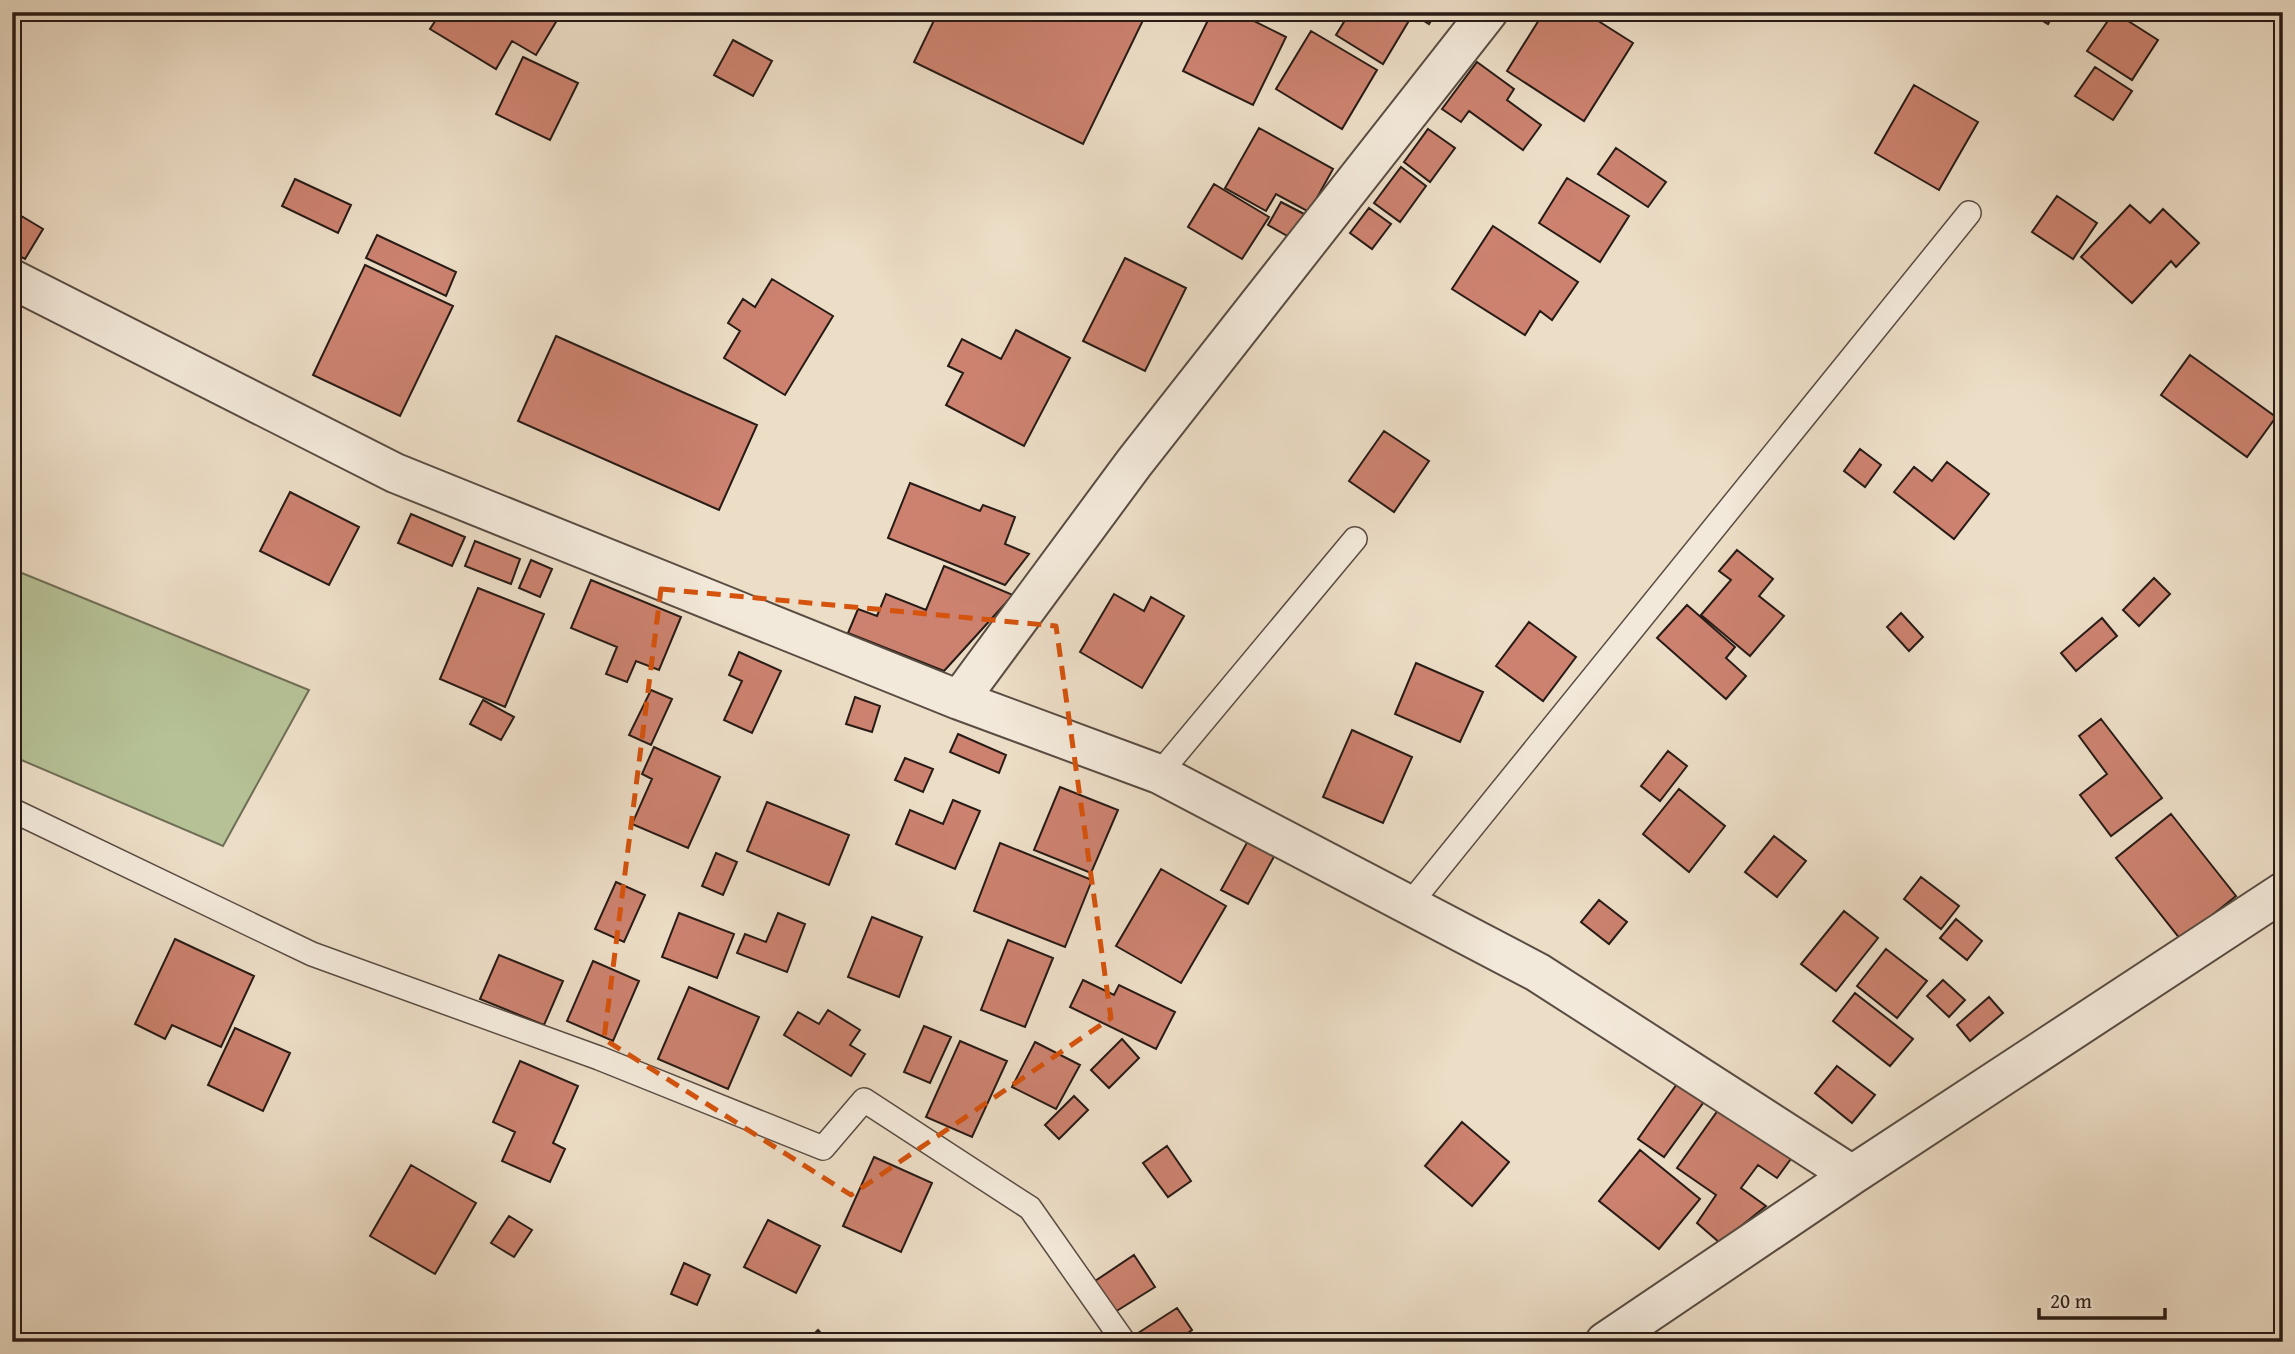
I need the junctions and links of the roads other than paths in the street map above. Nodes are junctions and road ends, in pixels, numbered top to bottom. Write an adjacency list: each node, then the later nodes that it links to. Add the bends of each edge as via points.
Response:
1 (1488, 12): 5 (street, via 1134,463)
2 (1969, 213): 9 (lane)
3 (12, 279): 5 (street, via 395,473)
4 (1355, 538): 6 (lane)
5 (959, 699): 6 (street)
6 (1159, 774): 9 (street)
7 (12, 810): 11 (lane, via 312,954 599,1058 823,1148 864,1100 1030,1208)
8 (2283, 892): 10 (street)
9 (1409, 905): 10 (street, via 1536,972)
10 (1852, 1175): 12 (street)
11 (1124, 1342)
12 (1605, 1342)

